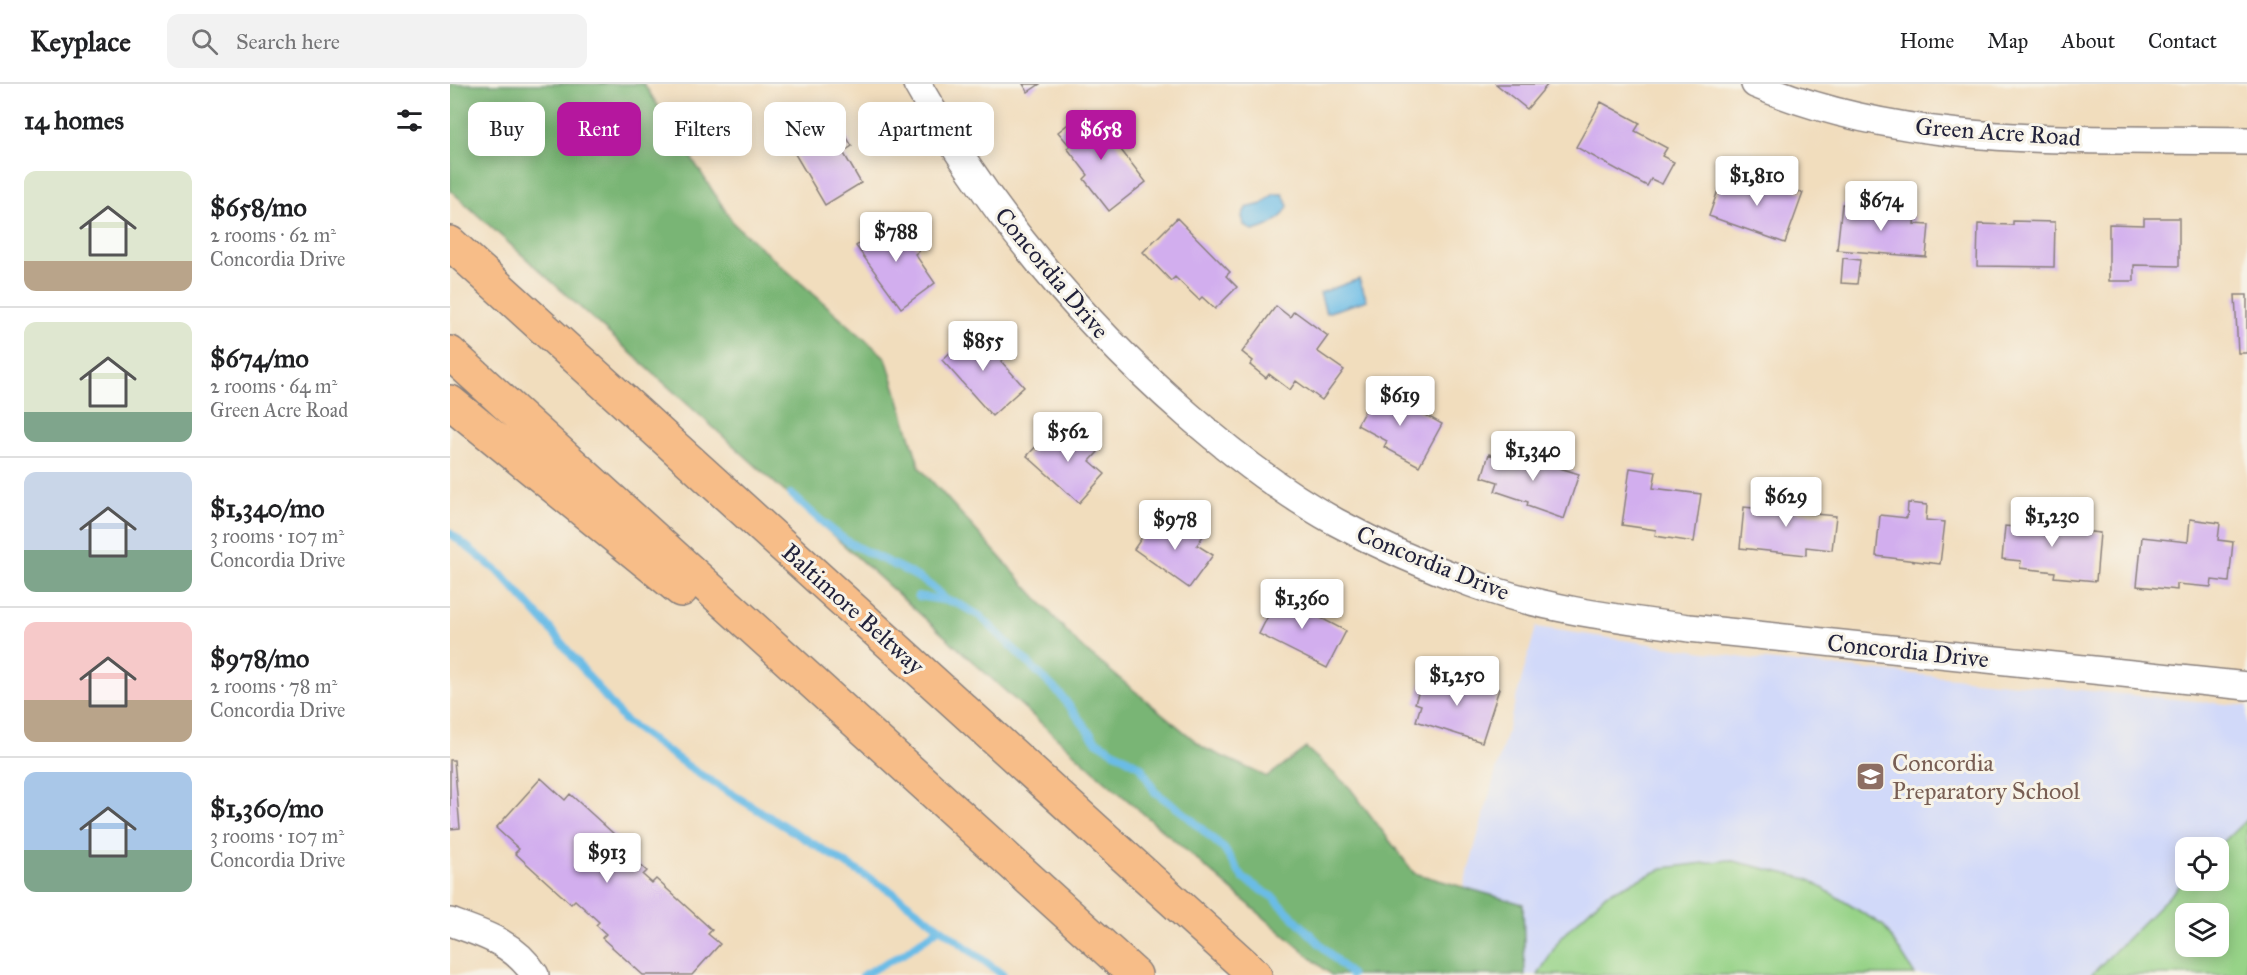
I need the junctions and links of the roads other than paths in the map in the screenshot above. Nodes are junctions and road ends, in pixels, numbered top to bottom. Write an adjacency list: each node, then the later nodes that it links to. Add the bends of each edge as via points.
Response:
1 (918, 84): 7 (street, Concordia Drive, via 949,140 994,206 1078,310 1119,351 1223,445 1280,487 1335,522 1403,555 1473,584 1537,603 1606,617)
2 (1755, 84): 3 (street, Green Acre Road, via 1787,98 1864,120 1941,133)
3 (2247, 141)
4 (450, 243): 12 (highway, Baltimore Beltway)
5 (450, 353): 8 (highway)
6 (450, 402): 8 (highway)
7 (2247, 686)
8 (946, 804): 11 (highway)
9 (450, 922): 10 (street, via 497,938)
10 (535, 975)
11 (1135, 975)
12 (1255, 975)

